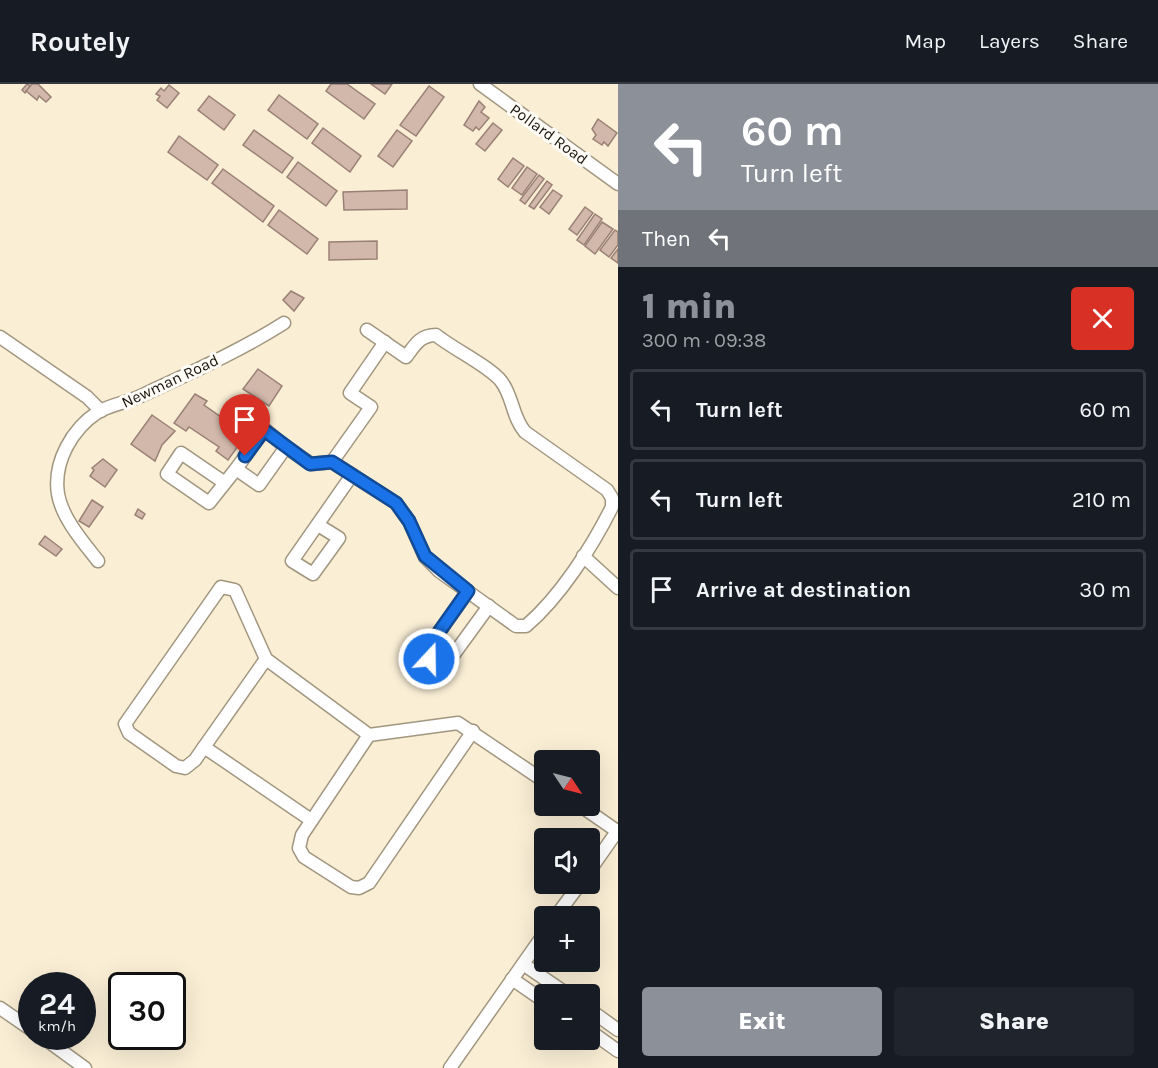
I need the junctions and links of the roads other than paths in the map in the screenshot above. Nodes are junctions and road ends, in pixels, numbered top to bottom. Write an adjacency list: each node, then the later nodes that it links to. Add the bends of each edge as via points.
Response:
1 (480, 84): 2 (street, Pollard Road)
2 (618, 184)
3 (284, 323): 8 (street, Newman Road, via 136,399)
4 (367, 330): 6 (street)
5 (0, 337): 8 (street, Newman Road, via 87,397)
6 (385, 342): 11 (street, via 350,393 371,407); 16 (street, via 406,357 418,340 436,334 499,378 525,432 607,490 612,507)
7 (240, 409): 9 (street)
8 (101, 411): 17 (street, via 68,441 58,494 64,512)
9 (264, 430): 10 (street); 12 (street)
10 (286, 447): 11 (street, via 310,464); 12 (street, via 259,485)
11 (332, 462): 13 (street)
12 (236, 469): 14 (street)
13 (352, 474): 15 (street); 19 (street, via 396,503 425,556)
14 (225, 483): 14 (street, via 209,503 167,474 181,453)
15 (318, 525)
16 (583, 556): 18 (street); 20 (street, via 526,626 516,626)
17 (98, 561)
18 (618, 588)
19 (468, 591): 20 (street); 20 (street, via 427,649 429,659 437,665 446,665)
20 (489, 606)
21 (266, 659): 23 (street); 24 (street); 24 (street, via 235,590 221,586 125,724 129,733 176,766 185,768)
22 (473, 731): 23 (street, via 458,723 443,723); 25 (street); 27 (street, via 369,883 351,887 304,857 299,848)
23 (369, 735): 27 (street)
24 (204, 747): 27 (street)
25 (534, 774)
26 (596, 816): 28 (street)
27 (311, 820)
28 (618, 830): 29 (street)
29 (600, 856)
30 (534, 948): 31 (street)
31 (523, 964): 32 (street); 33 (street)
32 (512, 979): 34 (street); 43 (street)
33 (552, 984)
34 (534, 994)
35 (0, 1008): 37 (street)
36 (600, 1018): 38 (street)
37 (18, 1020)
38 (618, 1030)
39 (600, 1038): 41 (street)
40 (60, 1050): 42 (street)
41 (618, 1052)
42 (85, 1068)
43 (450, 1068)

